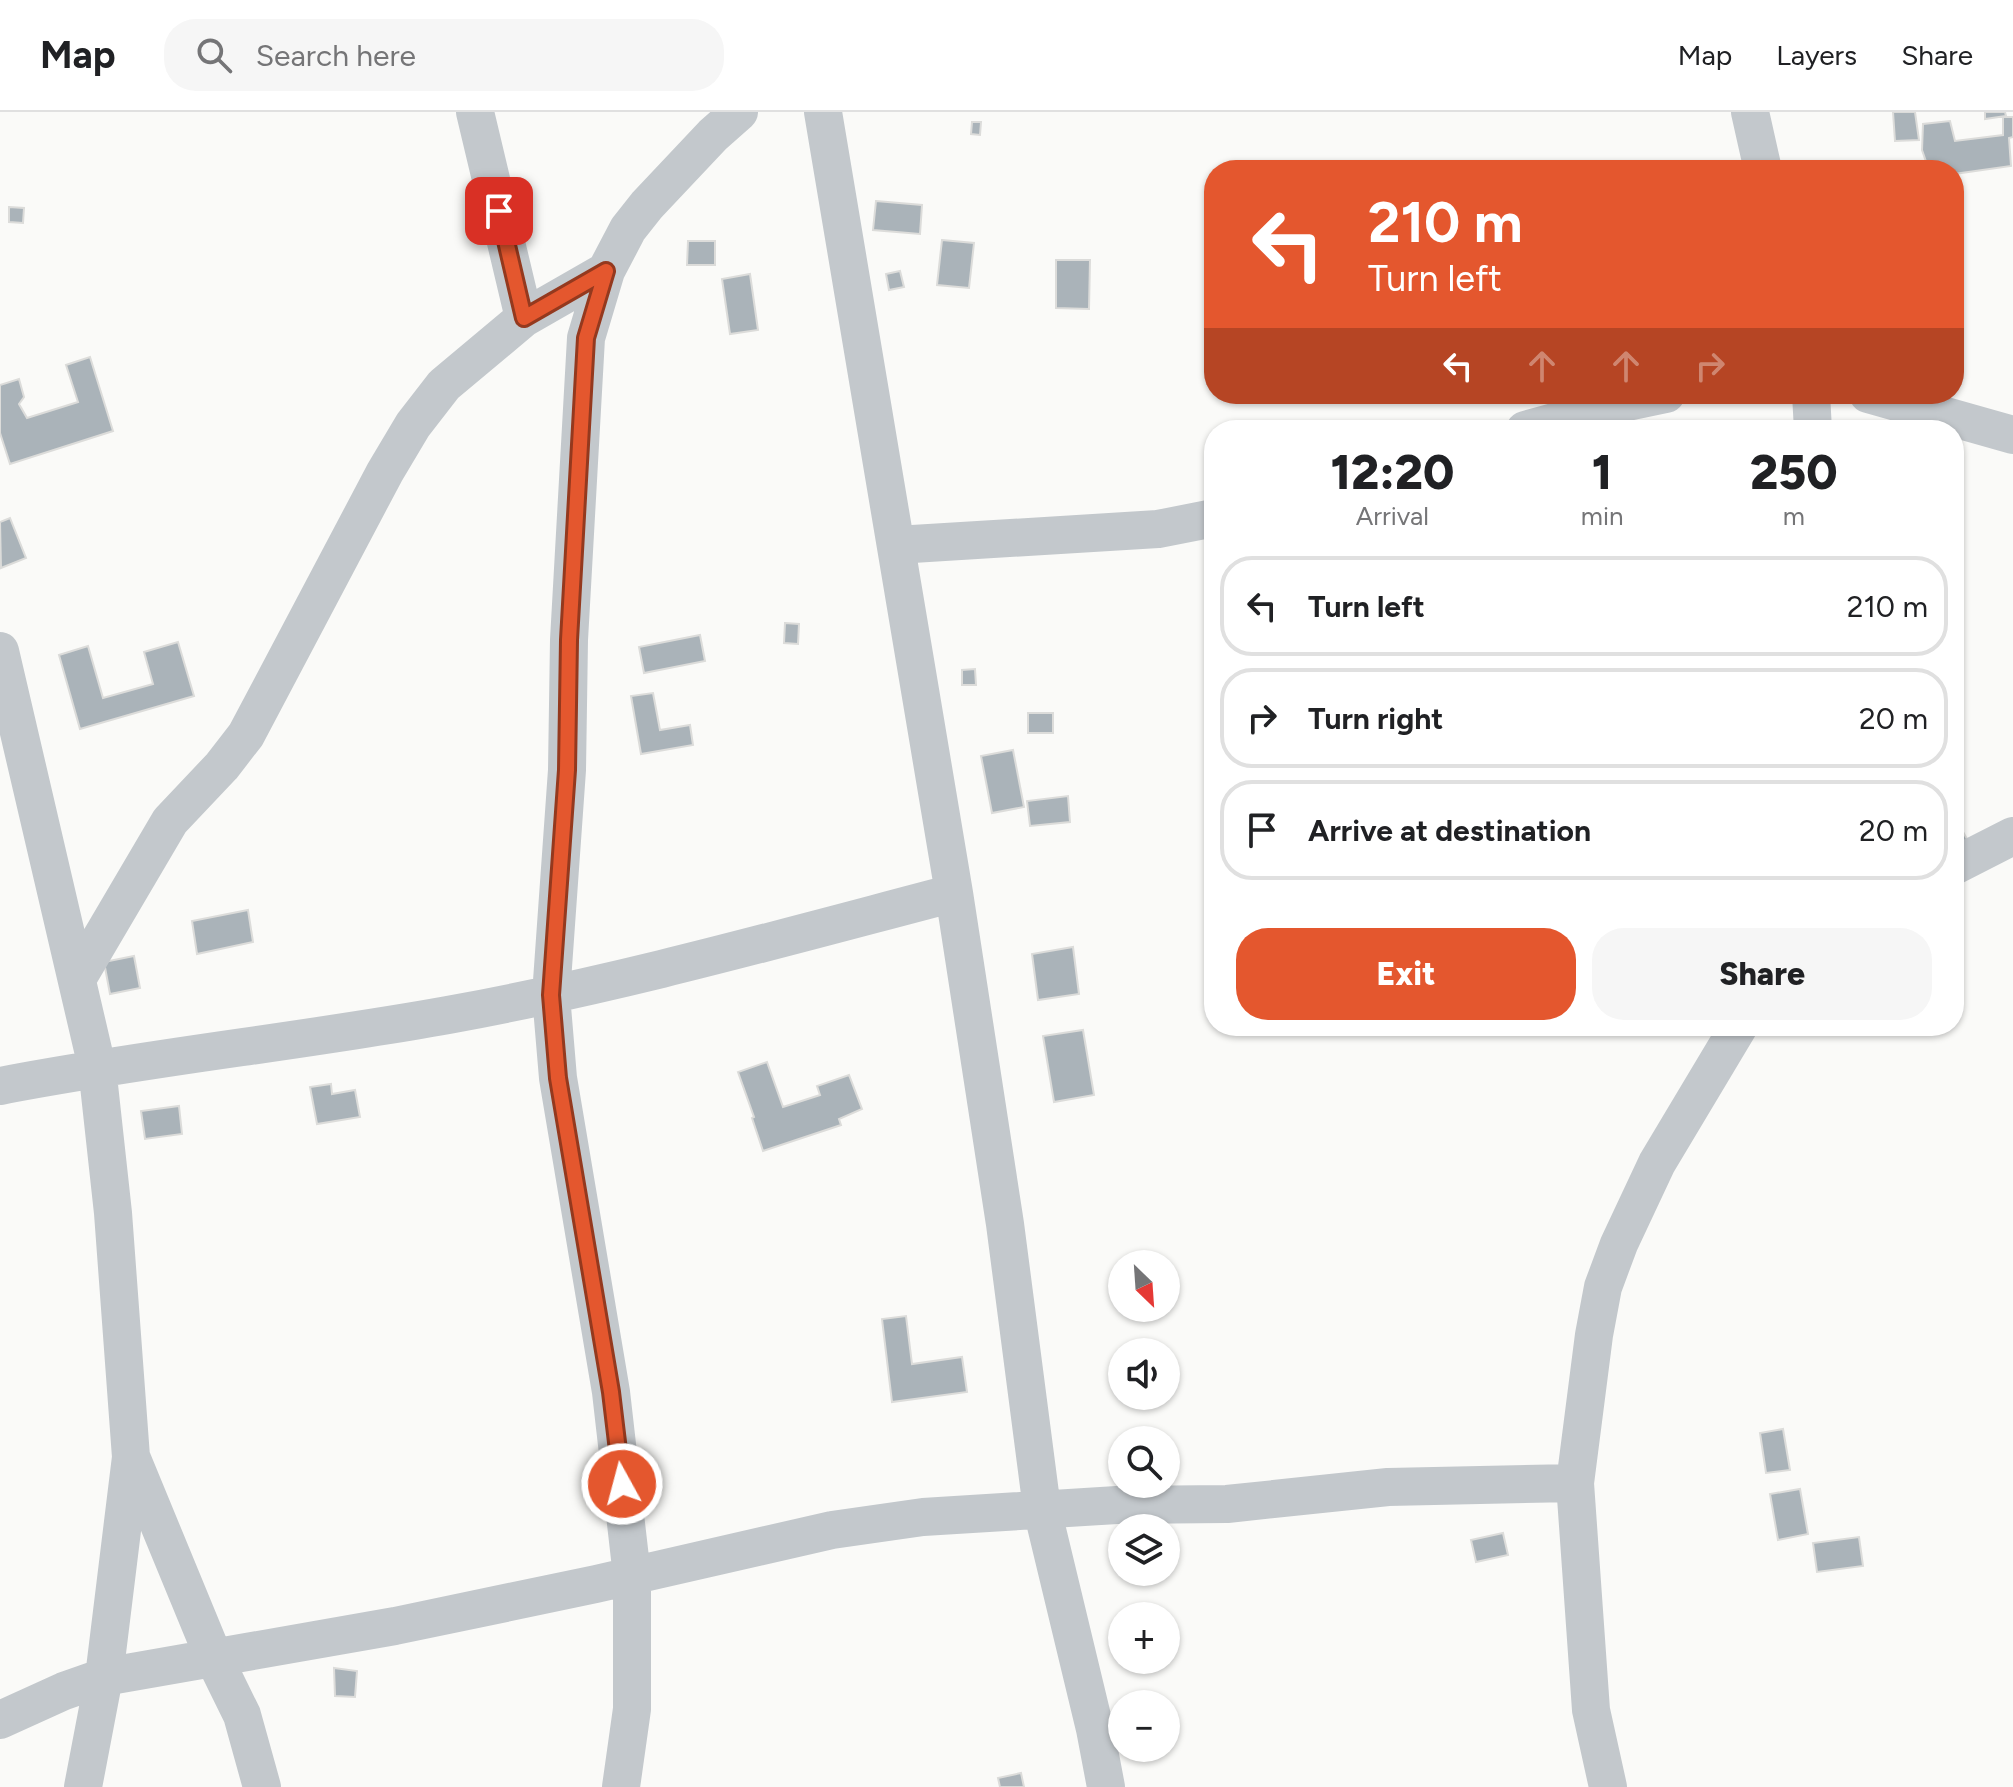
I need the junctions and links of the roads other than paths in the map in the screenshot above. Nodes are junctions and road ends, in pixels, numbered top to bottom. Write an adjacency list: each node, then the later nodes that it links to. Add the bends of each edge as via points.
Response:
1 (475, 112): 7 (street)
2 (739, 112): 6 (street, via 647,205)
3 (823, 112): 15 (street)
4 (1750, 112): 5 (street)
5 (1761, 160)
6 (606, 271): 7 (street); 21 (street, via 586,338 567,770)
7 (524, 318): 20 (street, via 444,385 413,425 246,735 170,821)
8 (1619, 404): 10 (street)
9 (1903, 404): 11 (street)
10 (1561, 420)
11 (1960, 420)
12 (1964, 421): 13 (street)
13 (2013, 435)
14 (1204, 520): 15 (street, via 1158,529)
15 (896, 545): 19 (street)
16 (0, 651): 20 (street)
17 (2013, 836): 18 (street)
18 (1964, 861)
19 (954, 893): 21 (street); 27 (street)
20 (77, 979): 23 (street)
21 (551, 995): 23 (street); 28 (street, via 558,1078 611,1392)
22 (1733, 1036): 26 (street, via 1657,1163 1603,1287)
23 (97, 1067): 24 (street); 25 (street)
24 (0, 1086)
25 (131, 1457): 29 (street); 30 (street)
26 (1575, 1483): 27 (street, via 1388,1487 1227,1504); 36 (street, via 1591,1710)
27 (1042, 1509): 28 (street, via 832,1530); 35 (street)
28 (632, 1576): 29 (street); 34 (street, via 632,1709)
29 (214, 1658): 30 (street); 33 (street, via 242,1715)
30 (104, 1677): 31 (street); 32 (street)
31 (0, 1720)
32 (83, 1787)
33 (262, 1787)
34 (621, 1787)
35 (1106, 1787)
36 (1608, 1787)

